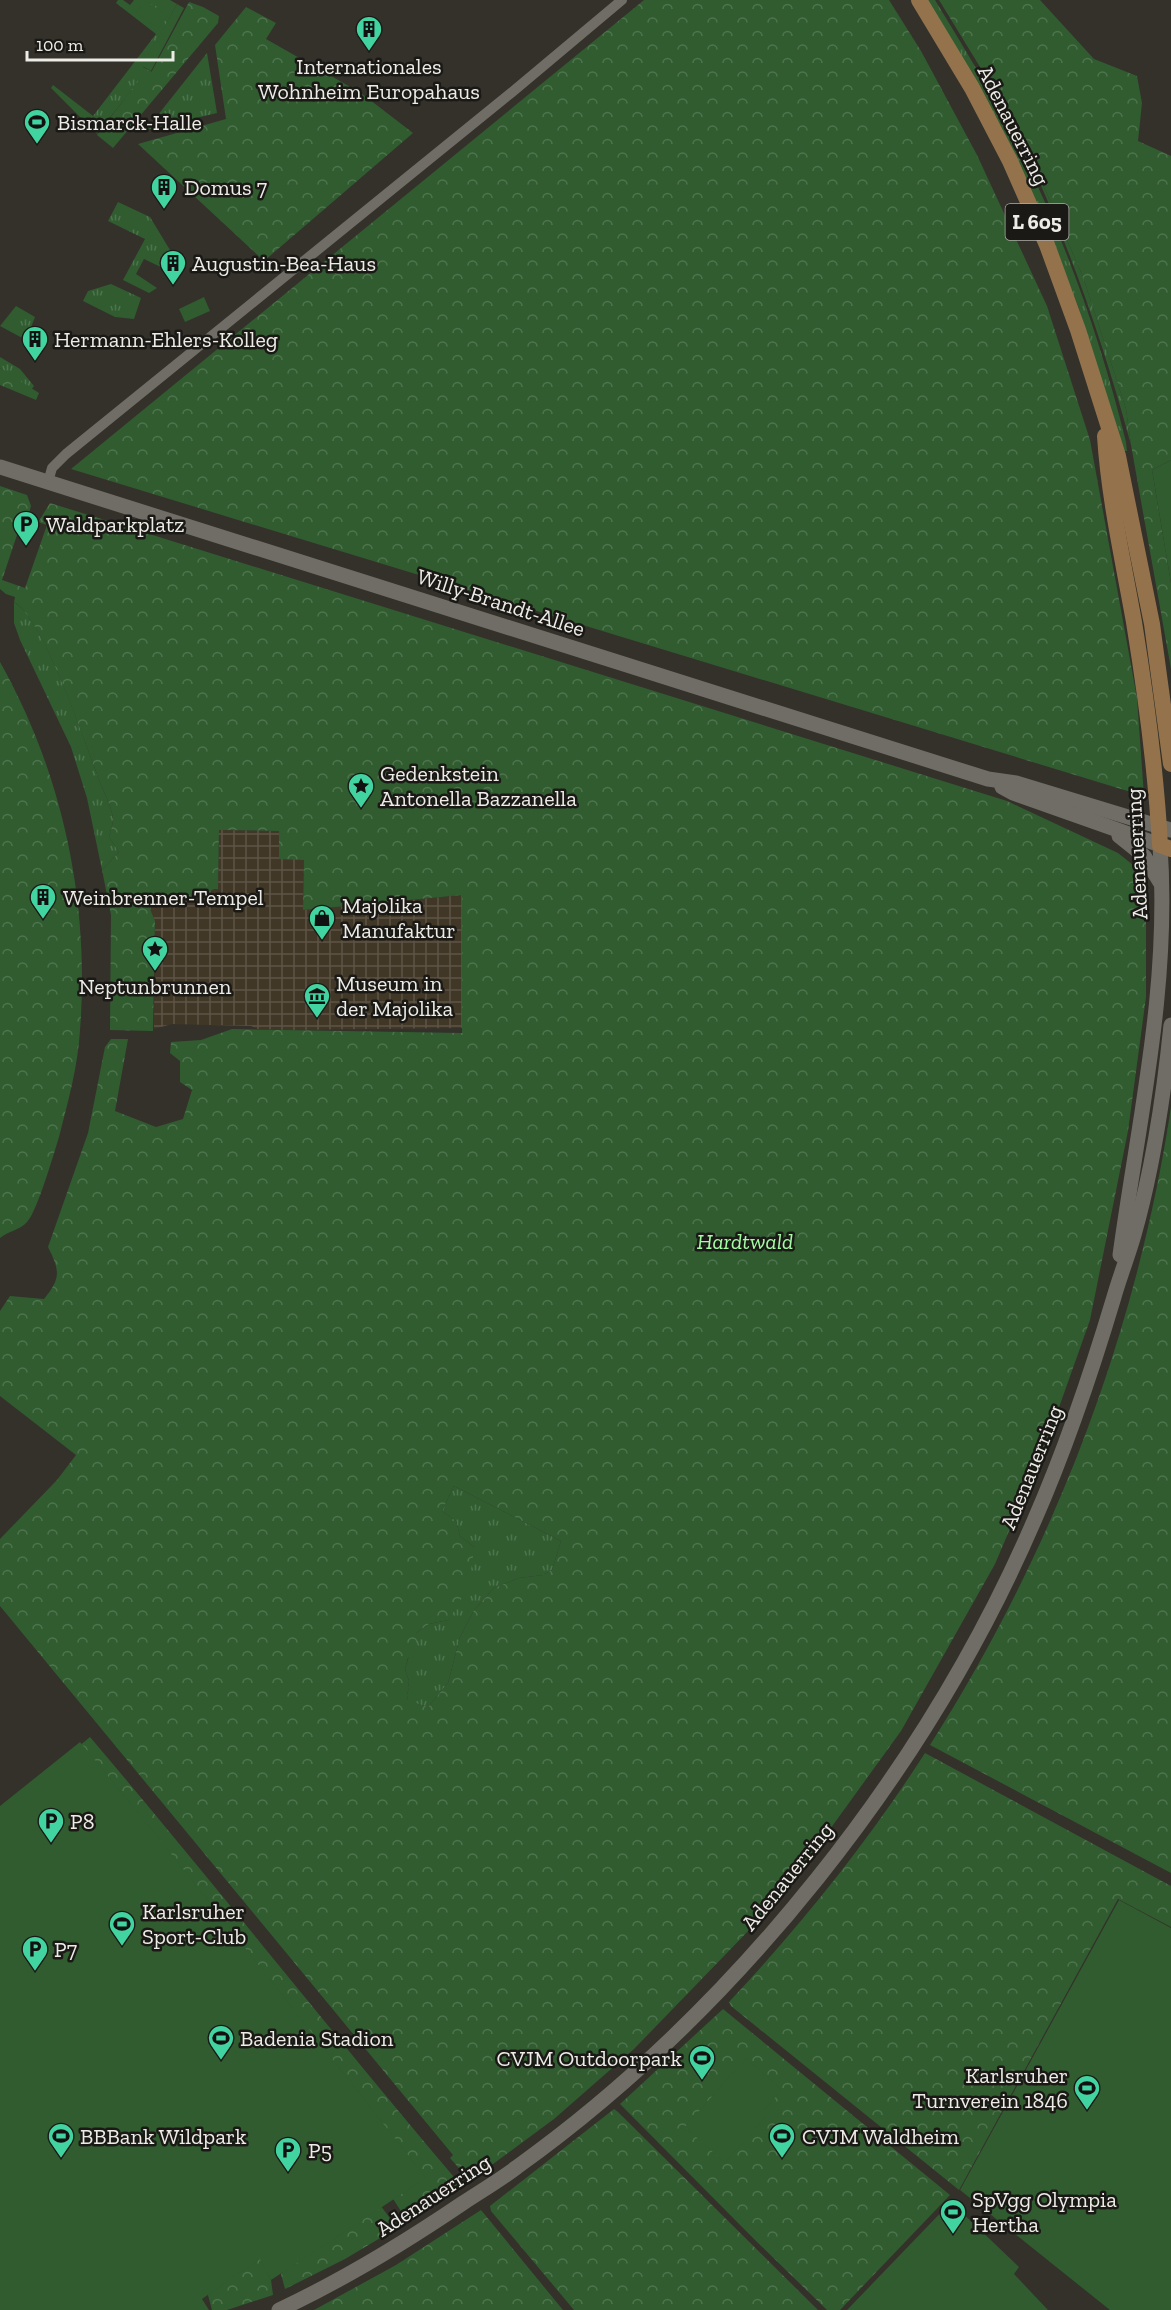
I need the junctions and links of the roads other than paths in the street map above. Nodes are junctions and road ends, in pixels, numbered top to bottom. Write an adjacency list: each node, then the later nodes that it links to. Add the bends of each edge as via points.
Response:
1 (622, 0): 5 (street, via 66,454 52,468)
2 (919, 0): 3 (main road, Adenauerring / L 605, via 983,109 1032,208 1078,330)
3 (1103, 413): 6 (main road, Adenauerring / L 605, via 1118,456 1145,589); 9 (main road, Adenauerring / L 605, via 1106,461)
4 (0, 467): 5 (main road, Willy-Brandt-Allee)
5 (48, 482): 7 (main road, Willy-Brandt-Allee)
6 (1171, 764)
7 (988, 779): 8 (main road, Willy-Brandt-Allee, via 1014,793); 9 (main road, Willy-Brandt-Allee, via 1016,783)
8 (1104, 825): 10 (main road, Willy-Brandt-Allee); 11 (main road, via 1144,856)
9 (1165, 829): 10 (main road, Adenauerring / L 605)
10 (1166, 847): 11 (main road, Adenauerring)
11 (1162, 887): 13 (main road, Adenauerring, via 1162,946 1152,1059)
12 (1171, 1025): 13 (main road, Adenauerring, via 1144,1188)
13 (1115, 1294): 14 (main road, Adenauerring, via 1071,1431 996,1603 904,1759 801,1898 688,2021 562,2133 411,2239)
14 (279, 2310)

